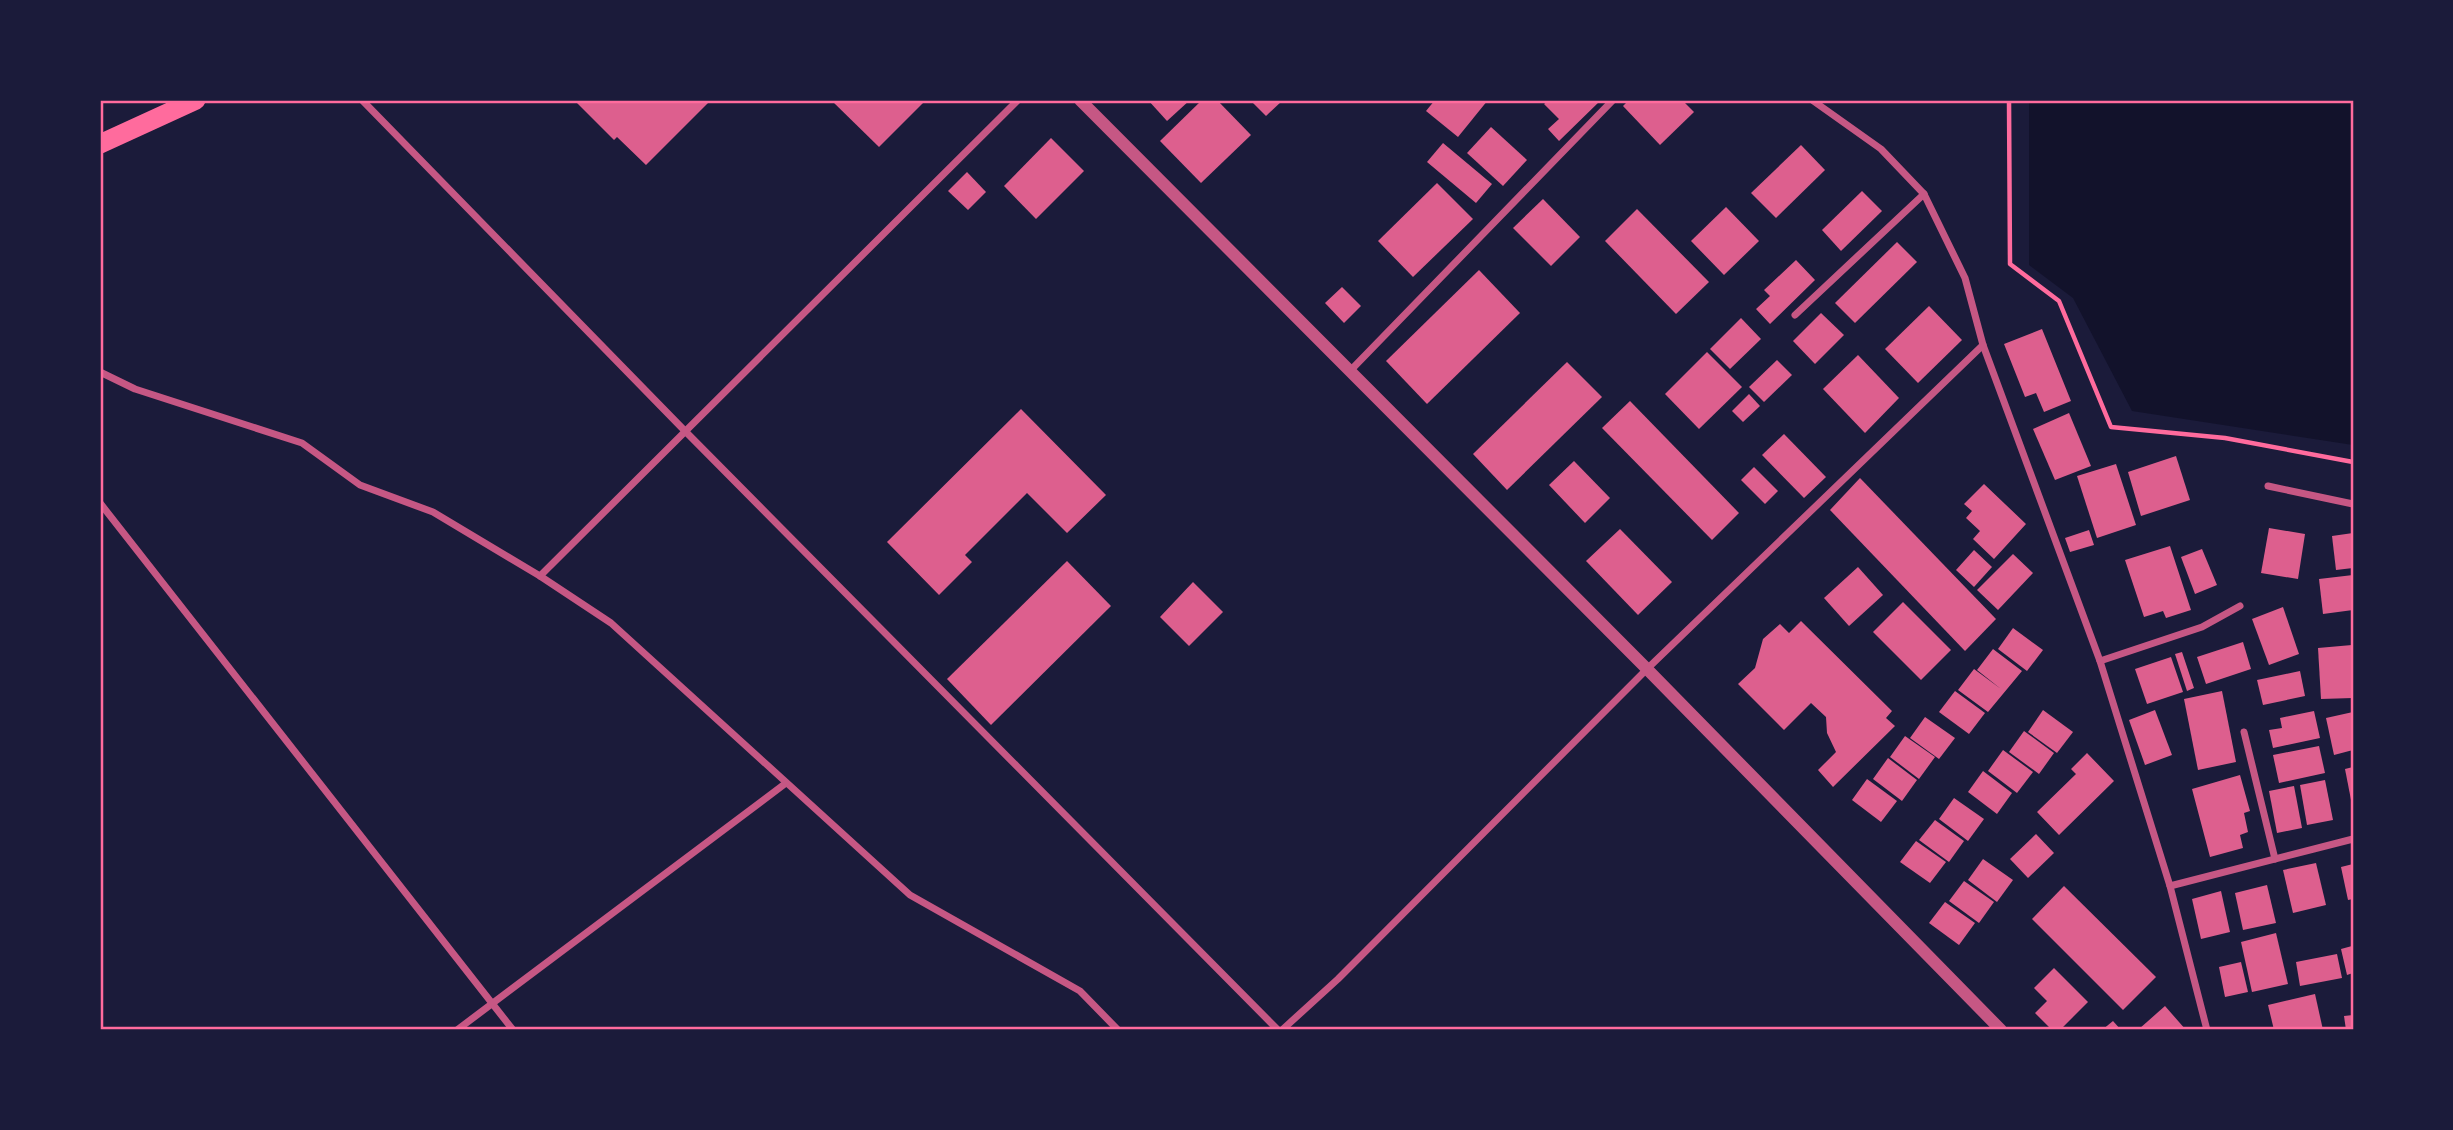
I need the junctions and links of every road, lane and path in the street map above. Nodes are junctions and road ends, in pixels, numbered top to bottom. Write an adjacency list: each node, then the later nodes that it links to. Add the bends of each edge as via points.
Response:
1 (196, 100): 8 (highway)
2 (362, 100): 14 (street)
3 (1018, 100): 14 (street)
4 (1080, 100): 12 (street)
5 (1614, 100): 12 (street)
6 (1812, 100): 9 (street, via 1881,149)
7 (2009, 100): 15 (path, via 2010,264 2059,301 2111,427 2225,438)
8 (100, 144)
9 (1924, 194): 10 (street); 11 (street, via 1965,278)
10 (1795, 315)
11 (1983, 345): 21 (street); 22 (street)
12 (1350, 371): 22 (street)
13 (100, 372): 19 (street, via 135,389 302,443 360,485 433,512)
14 (685, 431): 19 (street); 32 (street)
15 (2353, 462)
16 (2268, 486): 18 (street)
17 (100, 503): 28 (street)
18 (2353, 505)
19 (540, 576): 24 (street, via 611,623)
20 (2240, 606): 21 (street, via 2202,628)
21 (2100, 661): 27 (street)
22 (1647, 669): 32 (street, via 1338,979); 33 (street)
23 (2244, 732): 26 (street)
24 (786, 783): 28 (street); 31 (street, via 911,895 1080,991)
25 (2353, 839): 26 (street)
26 (2275, 859): 27 (street)
27 (2170, 886): 34 (street)
28 (492, 1003): 29 (street); 30 (street)
29 (457, 1030)
30 (513, 1030)
31 (1118, 1030)
32 (1280, 1030)
33 (2001, 1030)
34 (2207, 1030)

